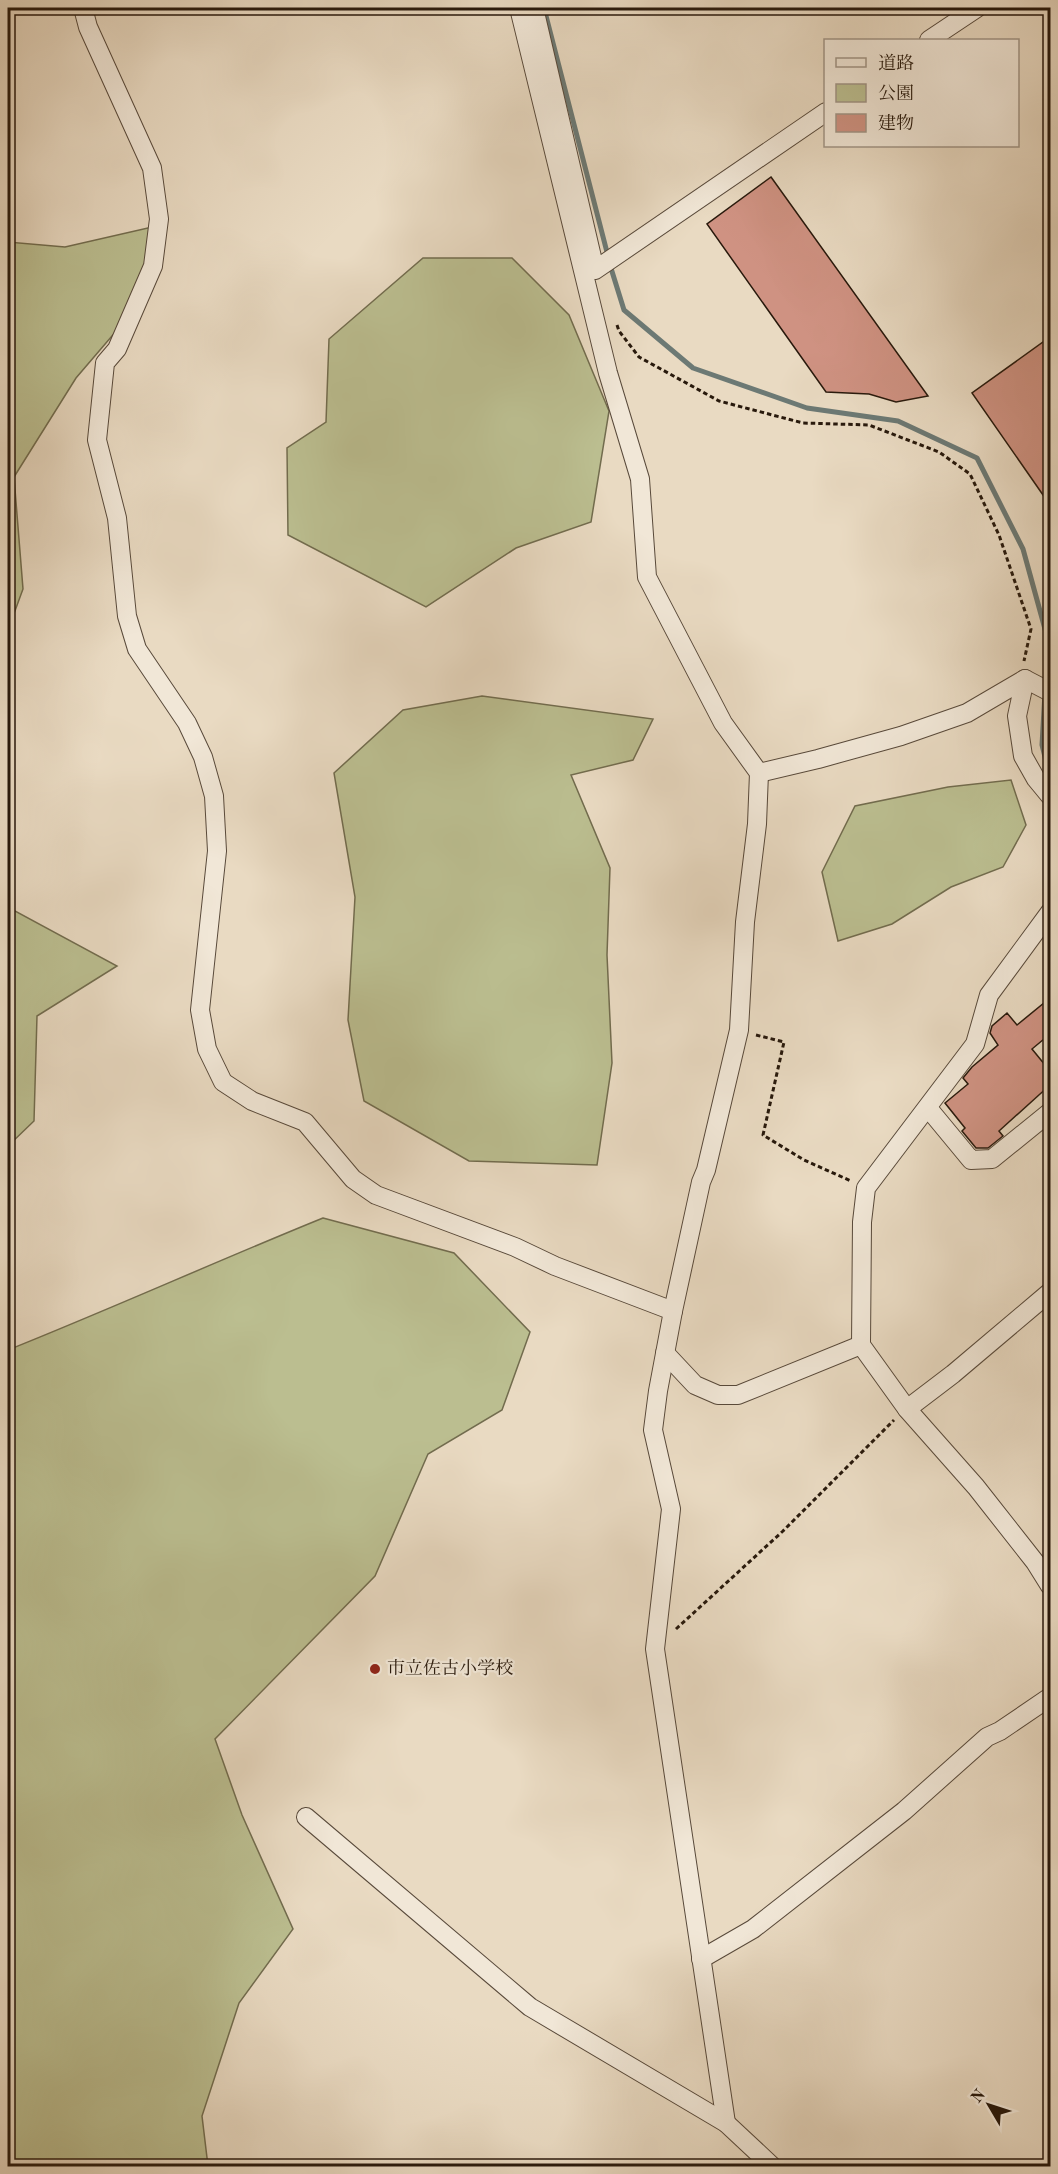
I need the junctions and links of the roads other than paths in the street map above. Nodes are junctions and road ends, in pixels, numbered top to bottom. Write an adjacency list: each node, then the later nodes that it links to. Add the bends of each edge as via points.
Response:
1 (83, 8): 15 (street, via 152,168 159,219 153,266 117,349 105,363 97,440 117,518 127,616 137,649 187,723 203,757 214,796 217,851 200,1010 207,1049 223,1082 252,1101 305,1122 353,1179 376,1195)
2 (519, 8): 9 (street, via 608,373 640,479 647,577 723,723)
3 (534, 8): 6 (street, via 595,270)
4 (977, 8): 5 (street)
5 (930, 39)
6 (824, 113)
7 (1022, 680): 8 (street); 9 (street, via 967,713 901,736); 10 (street, via 1017,716 1023,756)
8 (1050, 692)
9 (759, 773): 15 (street, via 758,824 738,1030)
10 (1050, 796)
11 (1050, 912): 12 (street, via 989,996 975,1044)
12 (928, 1107): 13 (street, via 970,1160 992,1159); 16 (street, via 866,1188)
13 (1050, 1112)
14 (1050, 1292): 18 (street)
15 (673, 1311): 17 (street)
16 (861, 1345): 17 (street, via 738,1395 718,1395 695,1385); 18 (street)
17 (665, 1353): 22 (street, via 653,1430 671,1509 655,1648)
18 (907, 1409): 19 (street, via 976,1487)
19 (1050, 1586)
20 (1050, 1697): 22 (street, via 987,1737 904,1811 753,1929)
21 (306, 1817): 23 (street, via 530,2007)
22 (701, 1959): 23 (street)
23 (726, 2123): 24 (street)
24 (772, 2166)

